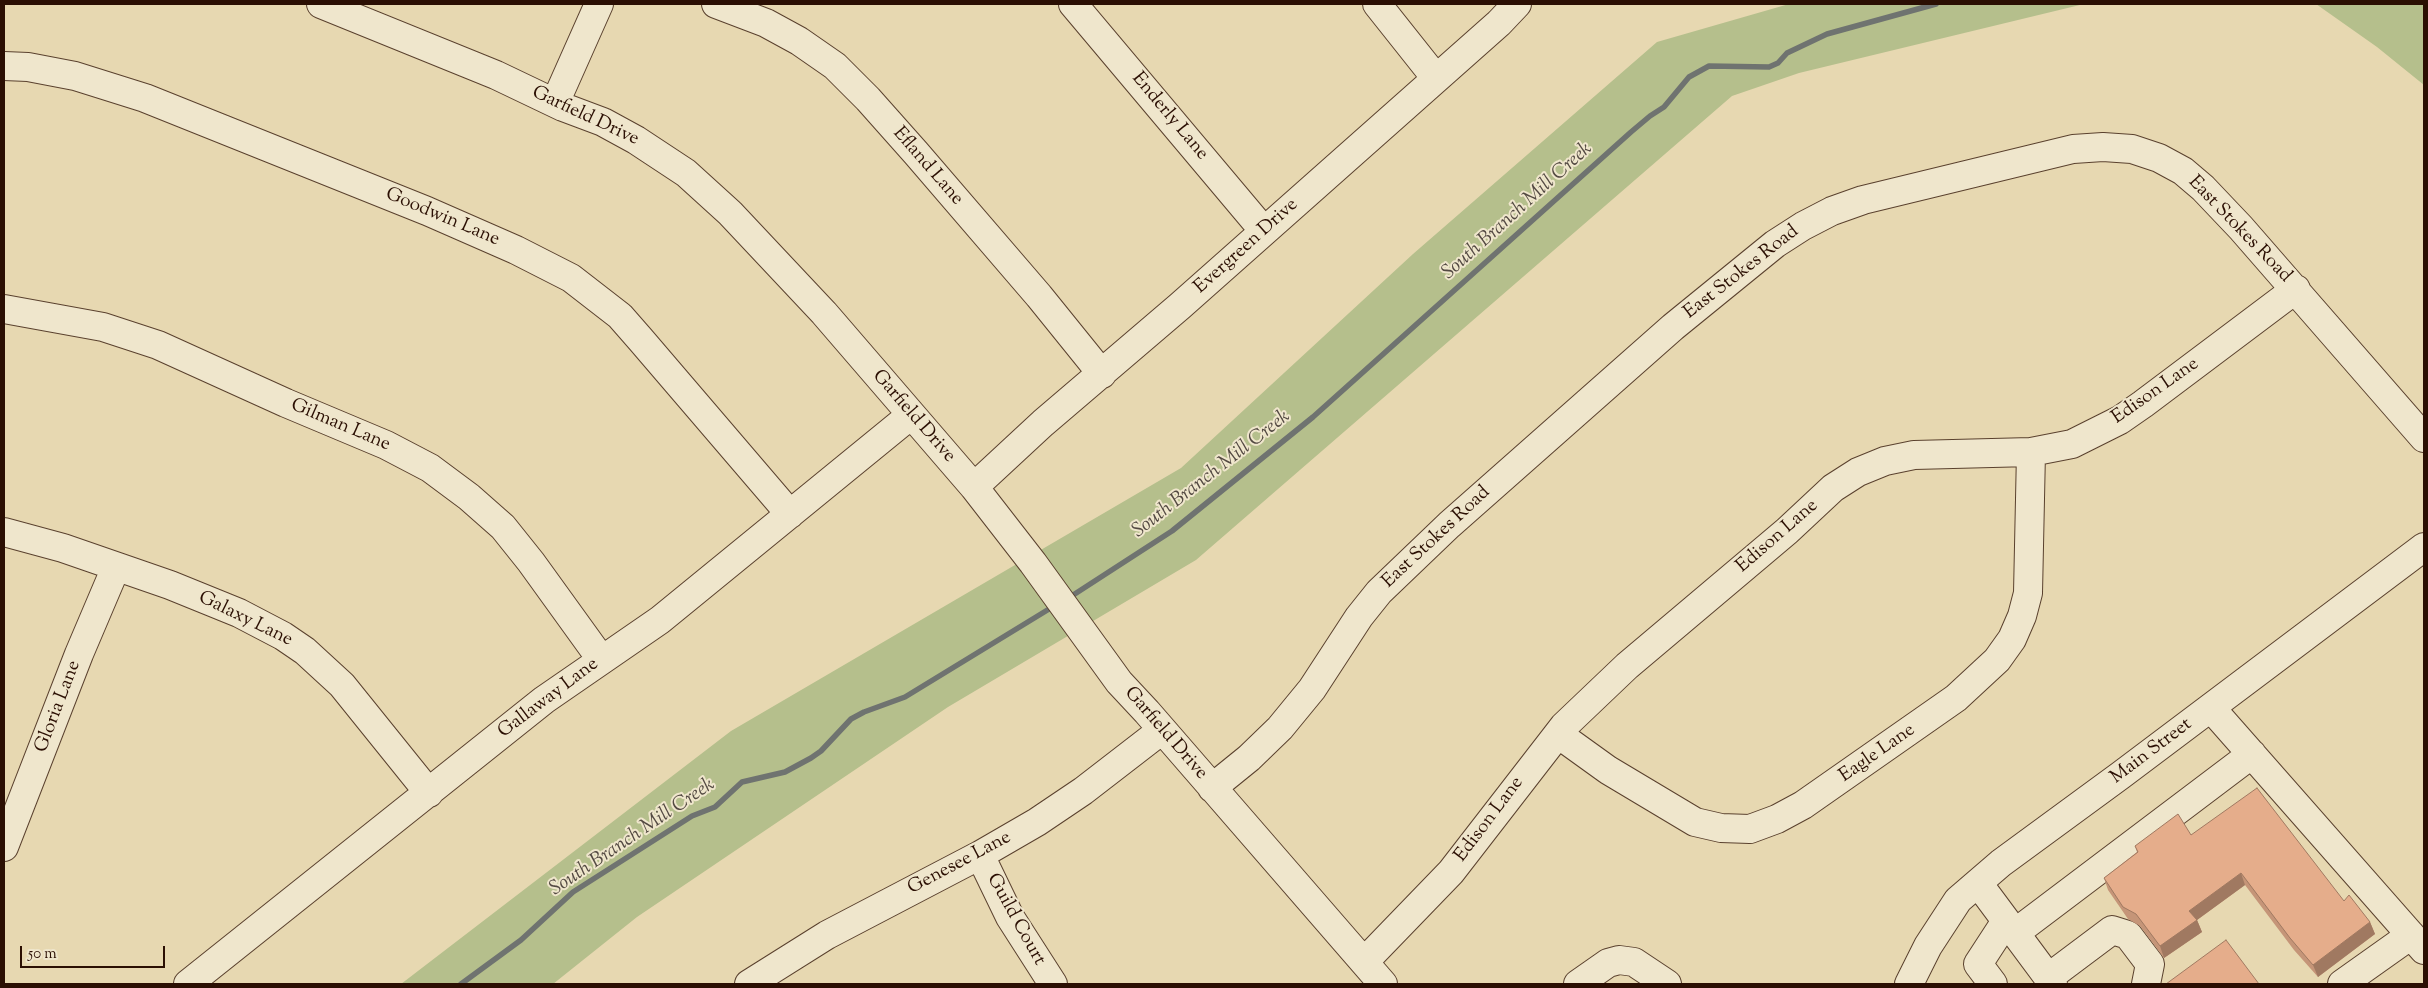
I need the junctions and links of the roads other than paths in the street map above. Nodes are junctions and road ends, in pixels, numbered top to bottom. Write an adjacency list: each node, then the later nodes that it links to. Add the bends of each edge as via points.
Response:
1 (321, 4): 9 (street, Garfield Drive, via 496,75)
2 (599, 4): 9 (street)
3 (716, 4): 13 (street, Efland Lane, via 766,23 835,66 916,153)
4 (1073, 4): 10 (street, Enderly Lane)
5 (1377, 4): 8 (street)
6 (1517, 4): 8 (street, Evergreen Drive)
7 (4, 66): 18 (street, Goodwin Lane, via 75,76 144,98 427,211 571,278 597,297 641,340)
8 (1435, 77): 10 (street, Evergreen Drive)
9 (555, 103): 14 (street, Garfield Drive, via 603,122 686,173 730,213 824,313)
10 (1264, 231): 13 (street, Evergreen Drive)
11 (2296, 289): 15 (street, East Stokes Road); 16 (street, Edison Lane, via 2120,420 2072,444); 27 (street, East Stokes Road, via 2183,171 2160,158 2132,149 2073,149 1863,200 1832,211 1776,244 1723,285 1448,524 1374,598 1312,689 1280,728)
12 (4, 309): 22 (street, Gilman Lane, via 103,327 158,345 286,404 386,445 430,468 503,527)
13 (1102, 374): 17 (street, Evergreen Drive)
14 (911, 415): 17 (street, Garfield Drive); 18 (street, Gallaway Lane)
15 (2424, 438)
16 (2031, 452): 25 (street, Edison Lane, via 1914,455 1885,461 1858,472 1833,488 1628,666); 25 (street, Eagle Lane, via 2028,593 2012,639 1997,660 1956,698 1803,805 1750,829 1722,828 1695,822 1608,770)
17 (974, 487): 24 (street, Garfield Drive, via 1119,682)
18 (790, 514): 22 (street, Gallaway Lane, via 660,620)
19 (4, 532): 21 (street, Galaxy Lane)
20 (2424, 547): 23 (street, Main Street)
21 (116, 567): 28 (street, Galaxy Lane, via 239,613 305,651 324,666 360,705); 29 (street, Gloria Lane)
22 (601, 659): 28 (street, Gallaway Lane, via 544,700)
23 (2211, 708): 26 (street); 31 (street, Main Street)
24 (1162, 730): 27 (street, Garfield Drive); 30 (street, Genesee Lane, via 1083,791)
25 (1558, 734): 34 (street, Edison Lane, via 1451,872)
26 (2252, 754): 32 (street); 33 (street)
27 (1212, 788): 34 (street, Garfield Drive)
28 (429, 793): 36 (street, Gallaway Lane)
29 (4, 847)
30 (980, 855): 37 (street, Genesee Lane, via 826,935); 38 (street, Guild Court, via 1010,917)
31 (1978, 883): 32 (street); 42 (street, Main Street, via 1958,900 1928,946)
32 (2010, 927): 35 (street); 43 (street, via 1978,964)
33 (2417, 942): 45 (street)
34 (1365, 961): 39 (street, Garfield Drive)
35 (2051, 981): 44 (street, via 2112,930 2128,935 2150,964)
36 (188, 984)
37 (749, 984)
38 (1053, 984)
39 (1383, 984)
40 (1578, 984): 41 (street, via 1608,963 1619,960 1634,962)
41 (1667, 984)
42 (1909, 984)
43 (1993, 984)
44 (2146, 984)
45 (2342, 984)

